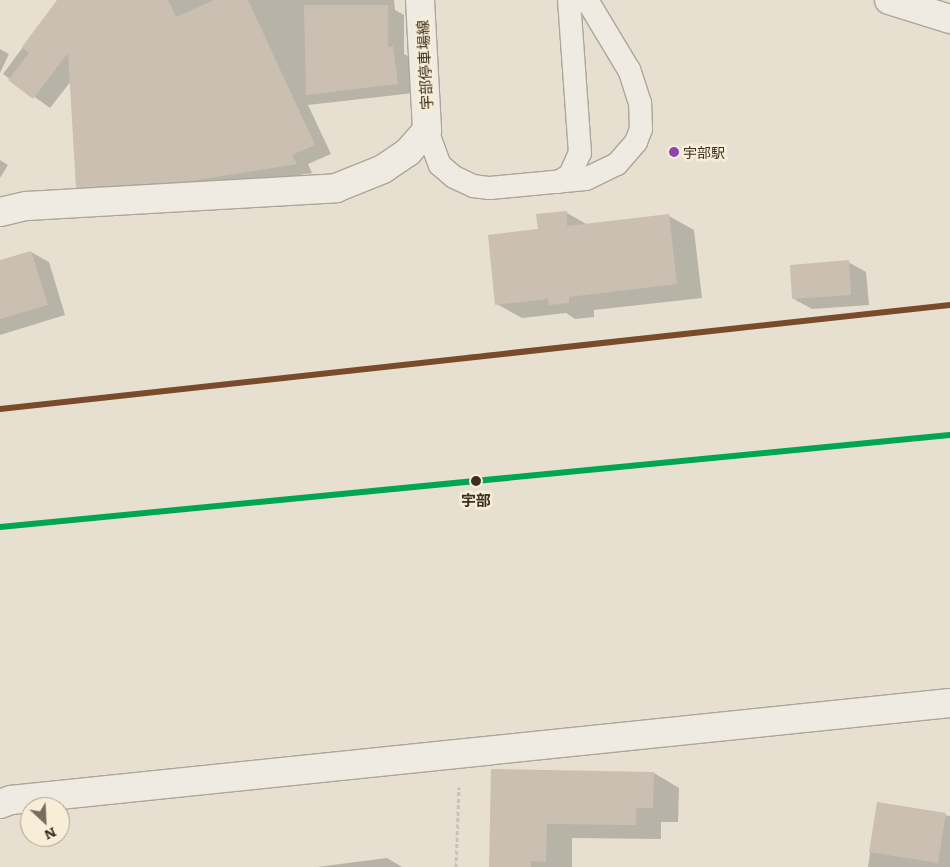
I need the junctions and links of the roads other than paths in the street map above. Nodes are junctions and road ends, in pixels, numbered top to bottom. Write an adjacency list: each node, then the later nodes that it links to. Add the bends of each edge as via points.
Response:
1 (420, 0): 6 (street, 宇部停車場線)
2 (569, 0): 7 (lane, via 580,153 570,175)
3 (587, 0): 7 (lane, via 636,86 641,129 629,153 617,164 586,179)
4 (889, 0): 5 (street)
5 (950, 19)
6 (427, 130): 7 (lane, via 440,165 454,177 473,186); 8 (street, via 408,152 359,182 336,188 26,206)
7 (558, 182)
8 (0, 212)
9 (950, 703): 10 (street, via 11,800)
10 (0, 804)

